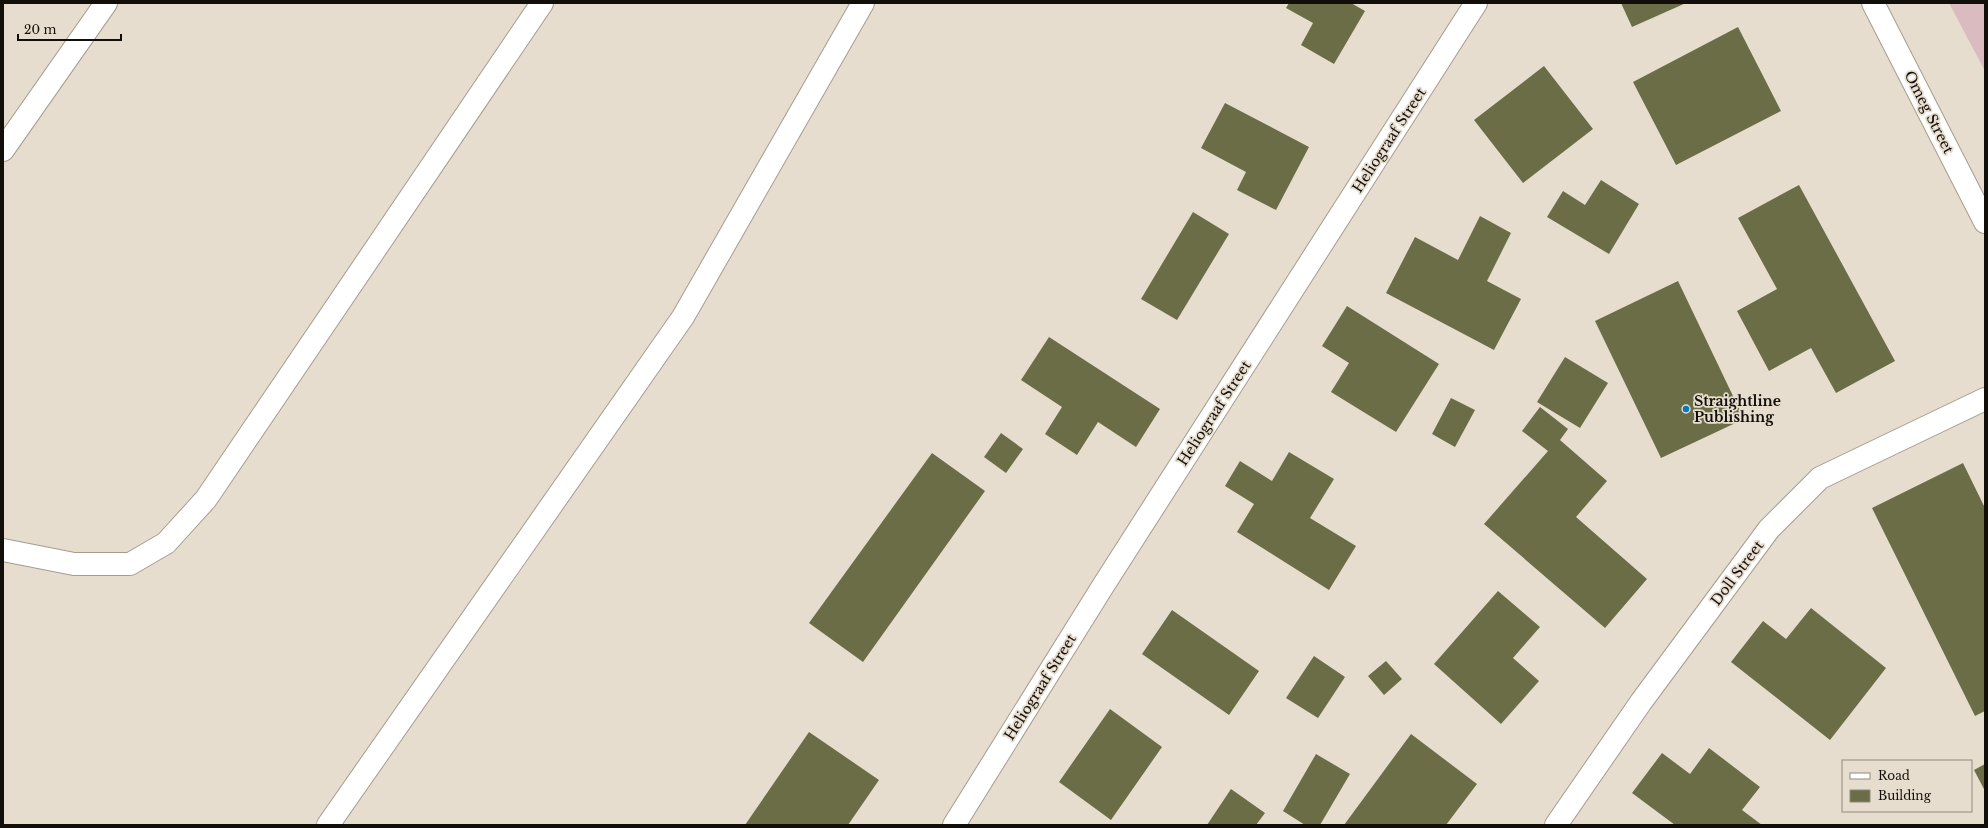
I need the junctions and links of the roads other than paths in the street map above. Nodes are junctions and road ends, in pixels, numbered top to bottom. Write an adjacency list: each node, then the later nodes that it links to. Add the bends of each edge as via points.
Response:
1 (106, 3): 6 (main road)
2 (542, 3): 9 (main road, via 206,499 166,543 130,564 74,564)
3 (863, 3): 10 (main road, via 683,317)
4 (1476, 3): 11 (main road, Heliograaf Street, via 1103,586)
5 (1873, 3): 7 (main road, Omeg Street)
6 (3, 150)
7 (1985, 222)
8 (1985, 399): 12 (main road, Doll Street, via 1820,478 1769,529 1641,702)
9 (3, 550)
10 (328, 825)
11 (954, 825)
12 (1556, 825)

